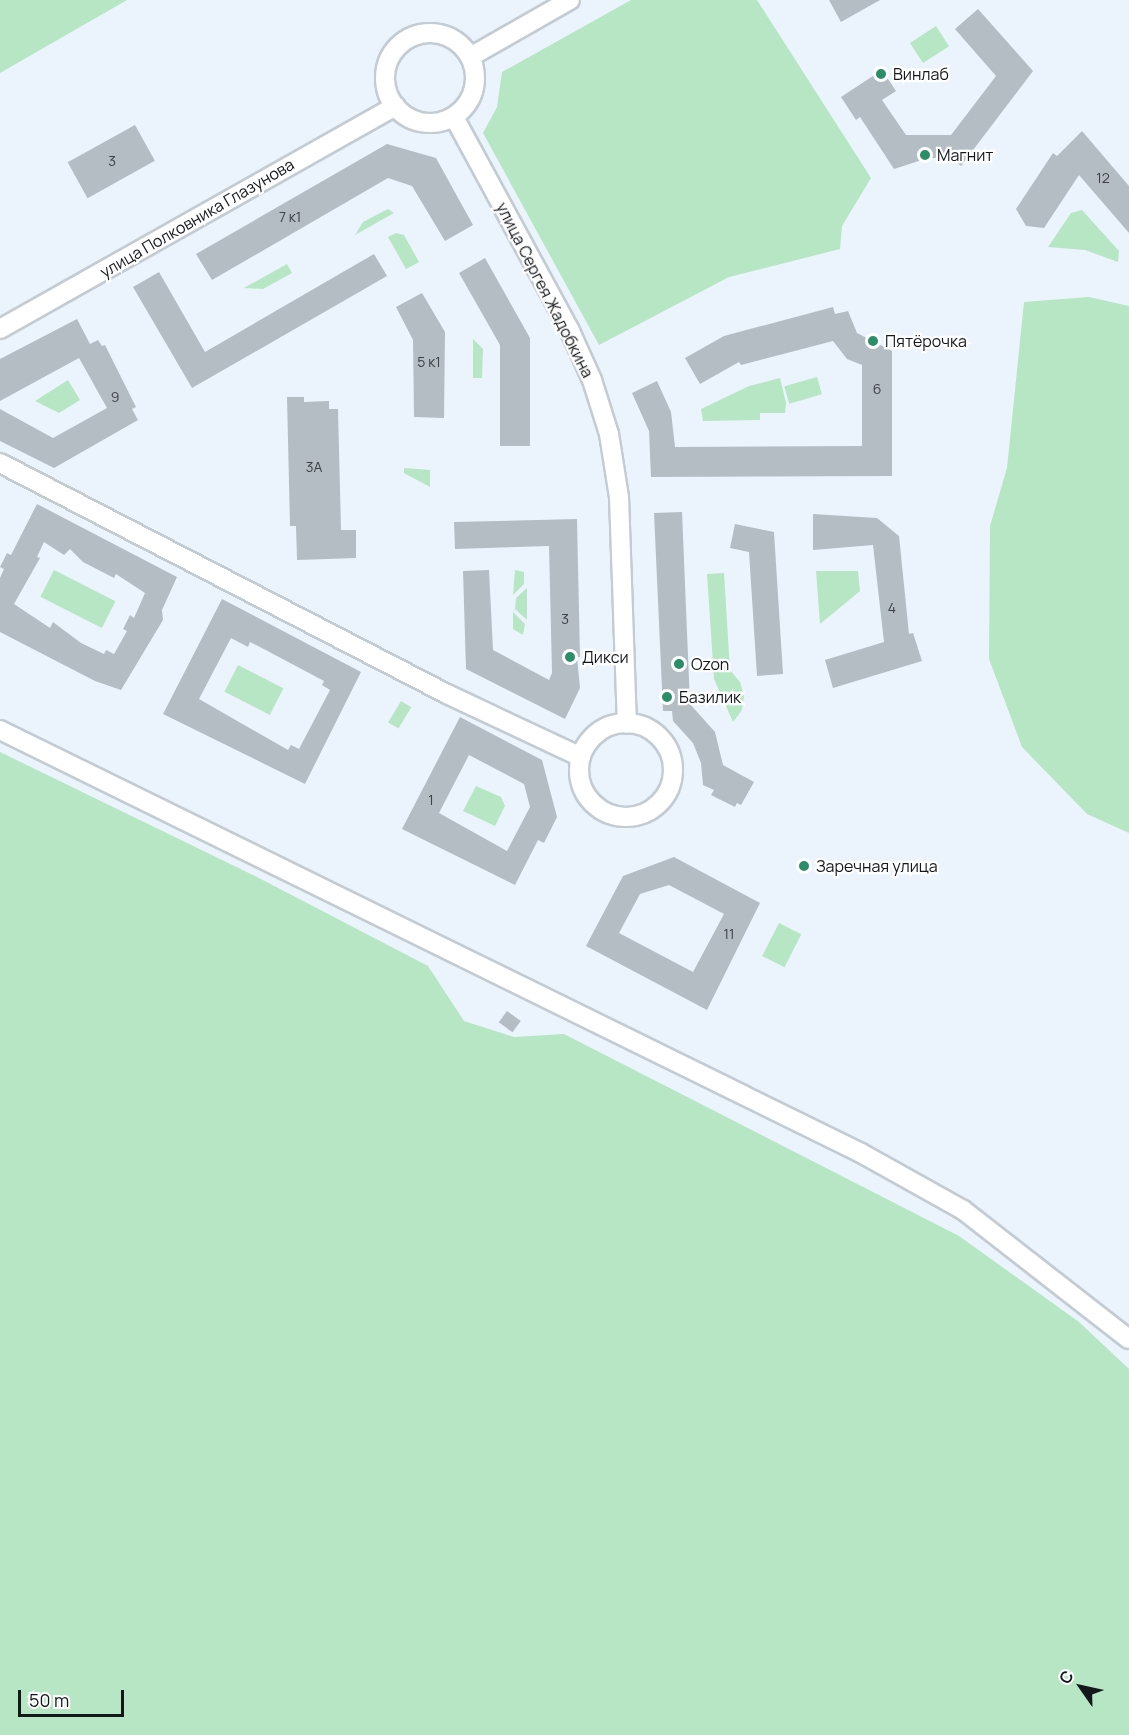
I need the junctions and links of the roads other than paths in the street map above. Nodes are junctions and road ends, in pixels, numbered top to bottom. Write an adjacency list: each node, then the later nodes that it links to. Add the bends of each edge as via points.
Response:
1 (570, 0): 2 (street)
2 (470, 57): 3 (street, via 459,43 439,34 408,39 392,55 386,75); 4 (street, via 475,70 473,92)
3 (395, 106): 4 (street, via 422,123); 5 (street, улица Полковника Глазунова)
4 (454, 117): 7 (street, улица Сергея Жадобкина, via 570,331 592,380 609,434 619,497)
5 (0, 330)
6 (0, 463): 9 (street, via 447,694)
7 (627, 724): 9 (street, via 599,733); 9 (street, via 639,725 660,738 671,759 671,784 653,808 625,817 601,810 580,781)
8 (0, 730): 10 (street, via 861,1153 963,1210)
9 (581, 757)
10 (1129, 1339)

